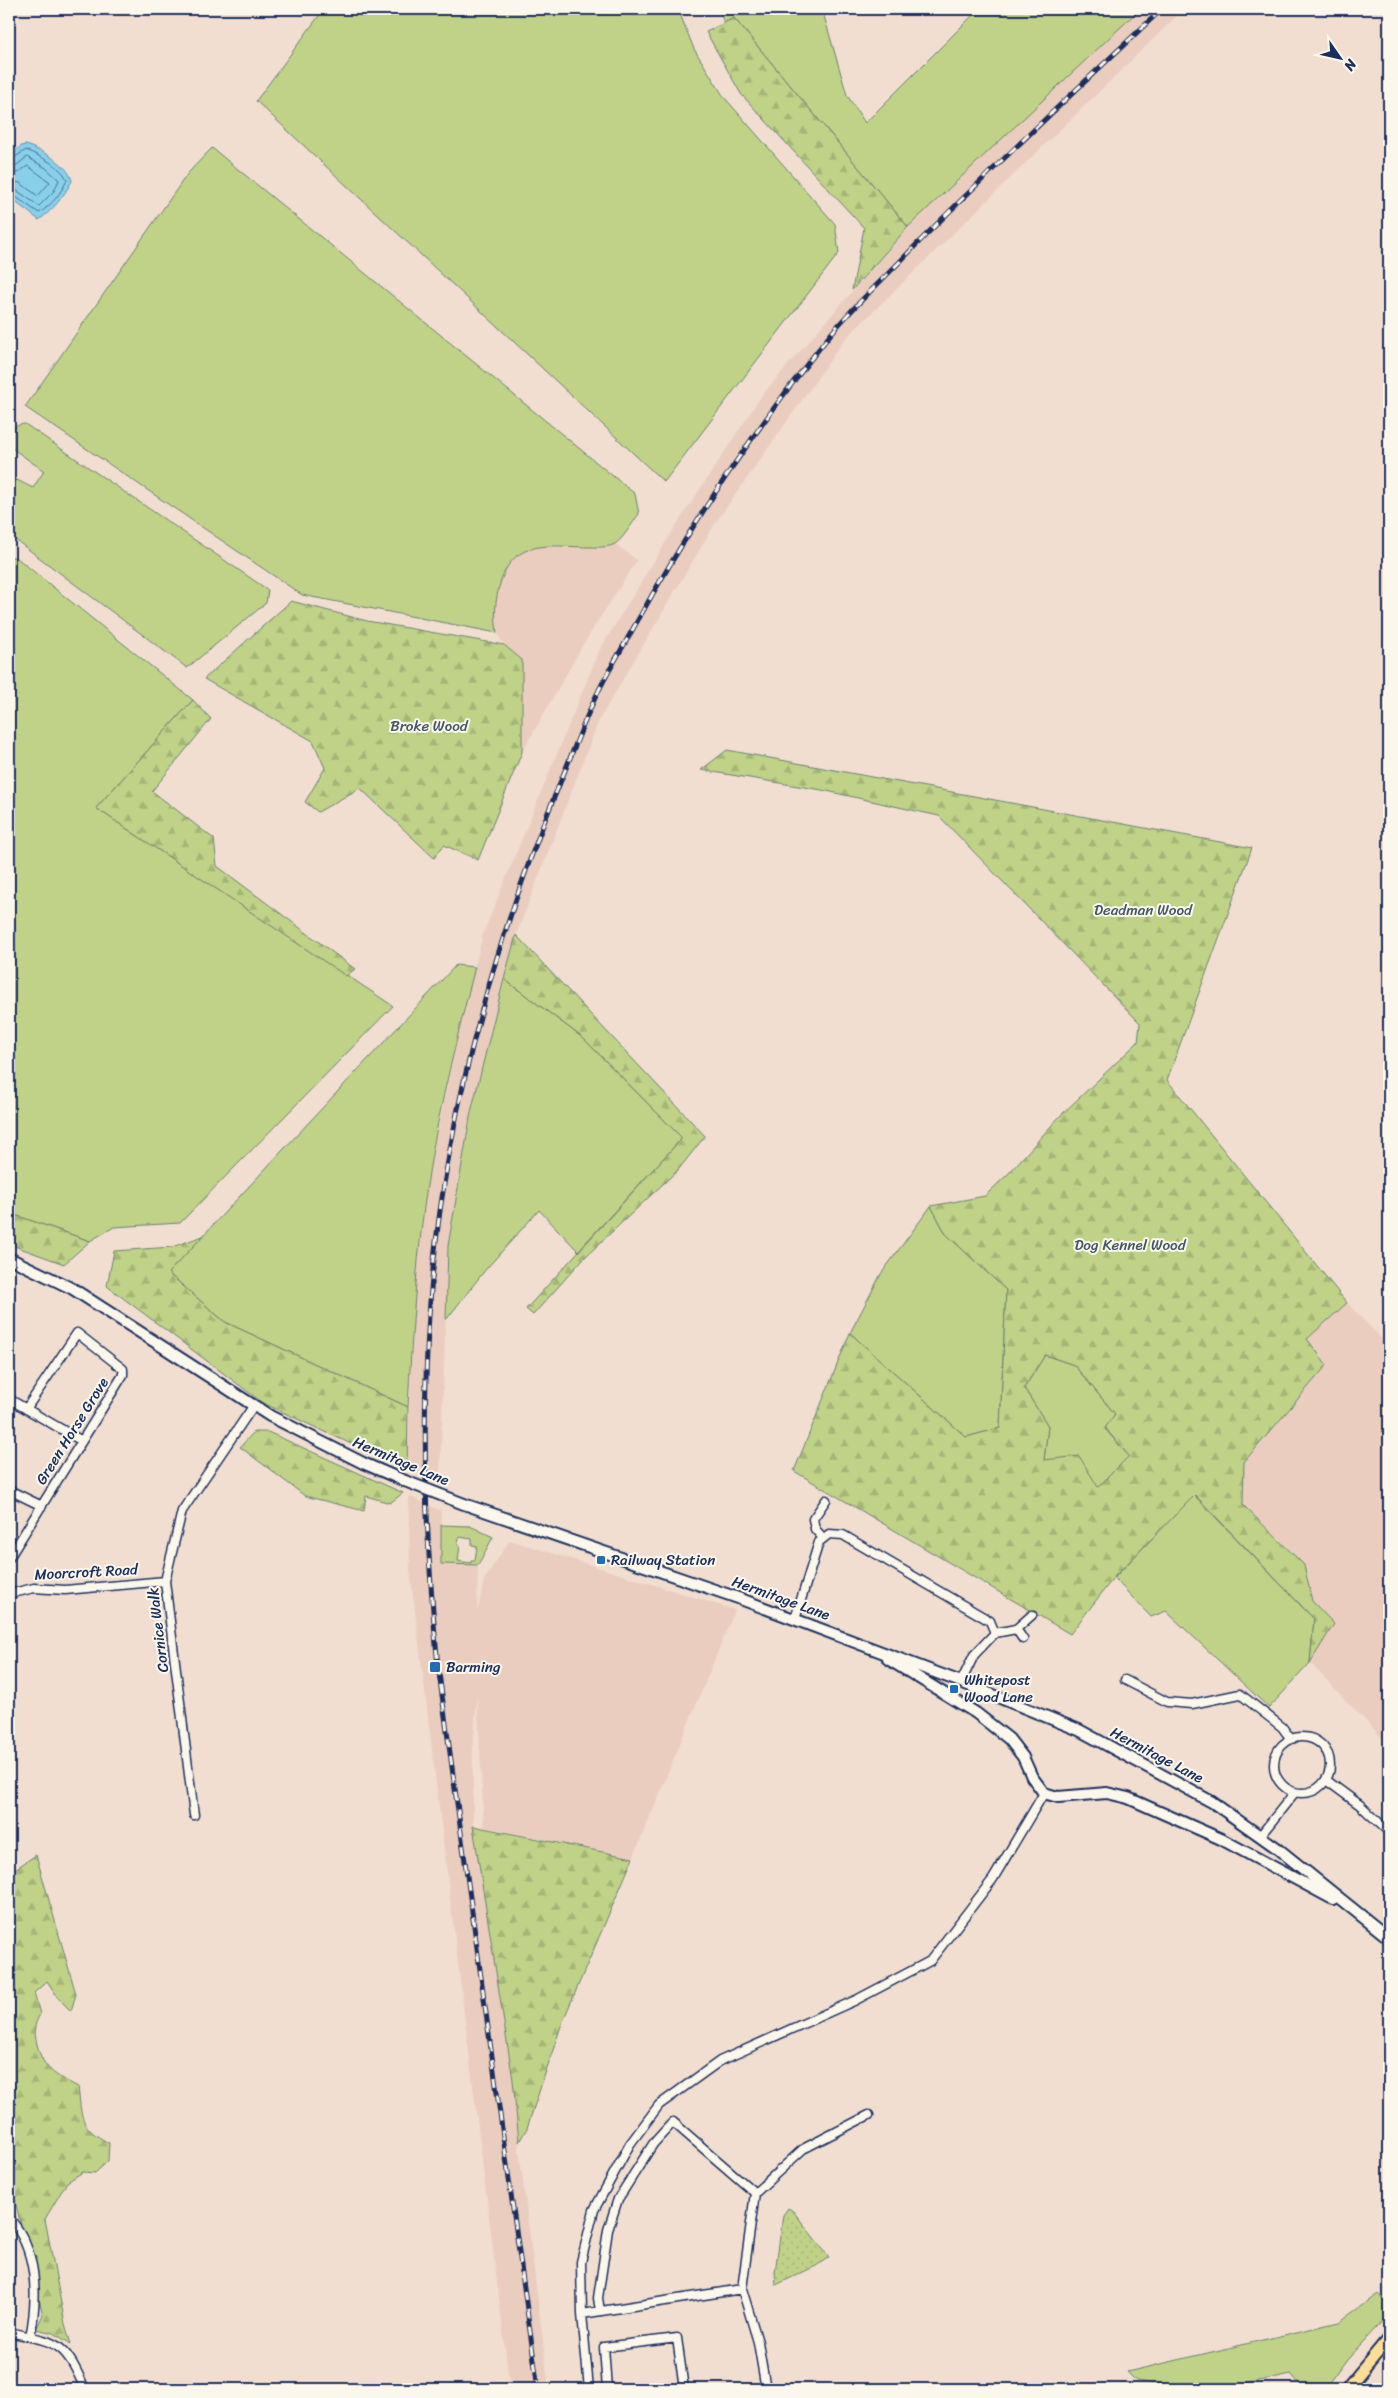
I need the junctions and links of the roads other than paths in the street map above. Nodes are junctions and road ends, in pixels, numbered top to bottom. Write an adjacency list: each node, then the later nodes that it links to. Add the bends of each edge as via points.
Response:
1 (9, 1258): 3 (main road, Hermitage Lane, via 73,1289)
2 (9, 1399): 4 (street)
3 (254, 1405): 11 (street, Cornice Walk, via 182,1512); 14 (main road, Hermitage Lane, bridge, via 404,1481)
4 (26, 1409): 5 (street); 5 (street, Green Horse Grove, via 76,1333 123,1369 123,1375)
5 (82, 1442): 8 (street, Green Horse Grove)
6 (9, 1490): 8 (street)
7 (826, 1500): 9 (street, via 813,1519 815,1529)
8 (42, 1506): 10 (street, Green Horse Grove)
9 (823, 1538): 14 (street); 16 (street, via 834,1533 844,1535 988,1618)
10 (9, 1558)
11 (165, 1581): 12 (street, Moorcroft Road, via 65,1590 34,1588); 25 (street, Cornice Walk)
12 (9, 1594)
13 (1032, 1615): 15 (street)
14 (795, 1619): 18 (main road, Hermitage Lane)
15 (1016, 1629): 16 (street); 17 (street)
16 (995, 1633): 20 (street, via 974,1655)
17 (1023, 1639)
18 (868, 1647): 20 (main road, Hermitage Lane); 24 (main road, via 976,1713 1010,1739)
19 (1124, 1680): 21 (street, via 1167,1702 1192,1704 1240,1694 1282,1727)
20 (961, 1682): 27 (main road, Hermitage Lane, via 1078,1730 1212,1802)
21 (1290, 1739): 22 (street, via 1308,1737 1324,1746 1330,1762); 23 (street, via 1278,1750 1274,1767 1281,1783)
22 (1326, 1780): 23 (street, via 1313,1791); 26 (street)
23 (1295, 1792): 27 (street)
24 (1044, 1793): 28 (main road, via 1058,1797 1107,1793 1128,1798 1221,1839); 35 (street, via 993,1879 930,1961 856,2000 720,2062 659,2105 630,2144 594,2210 581,2262)
25 (194, 1815)
26 (1389, 1832)
27 (1260, 1836): 28 (main road, Hermitage Lane)
28 (1354, 1910): 29 (main road, Hermitage Lane)
29 (1389, 1938)
30 (869, 2115): 31 (street, via 803,2149)
31 (755, 2193): 33 (street); 34 (street, via 673,2122 653,2144 618,2199 608,2230 598,2298)
32 (9, 2218): 37 (street, via 17,2226 32,2266 35,2309)
33 (742, 2290): 34 (street); 43 (street, via 758,2342)
34 (600, 2311): 35 (street)
35 (582, 2314): 40 (street)
36 (9, 2332): 37 (street)
37 (30, 2337): 39 (street, via 46,2340 65,2350)
38 (1388, 2339): 44 (main road)
39 (85, 2389)
40 (588, 2389)
41 (608, 2389): 42 (street, via 604,2347 678,2338)
42 (684, 2389)
43 (766, 2389)
44 (1347, 2389)

